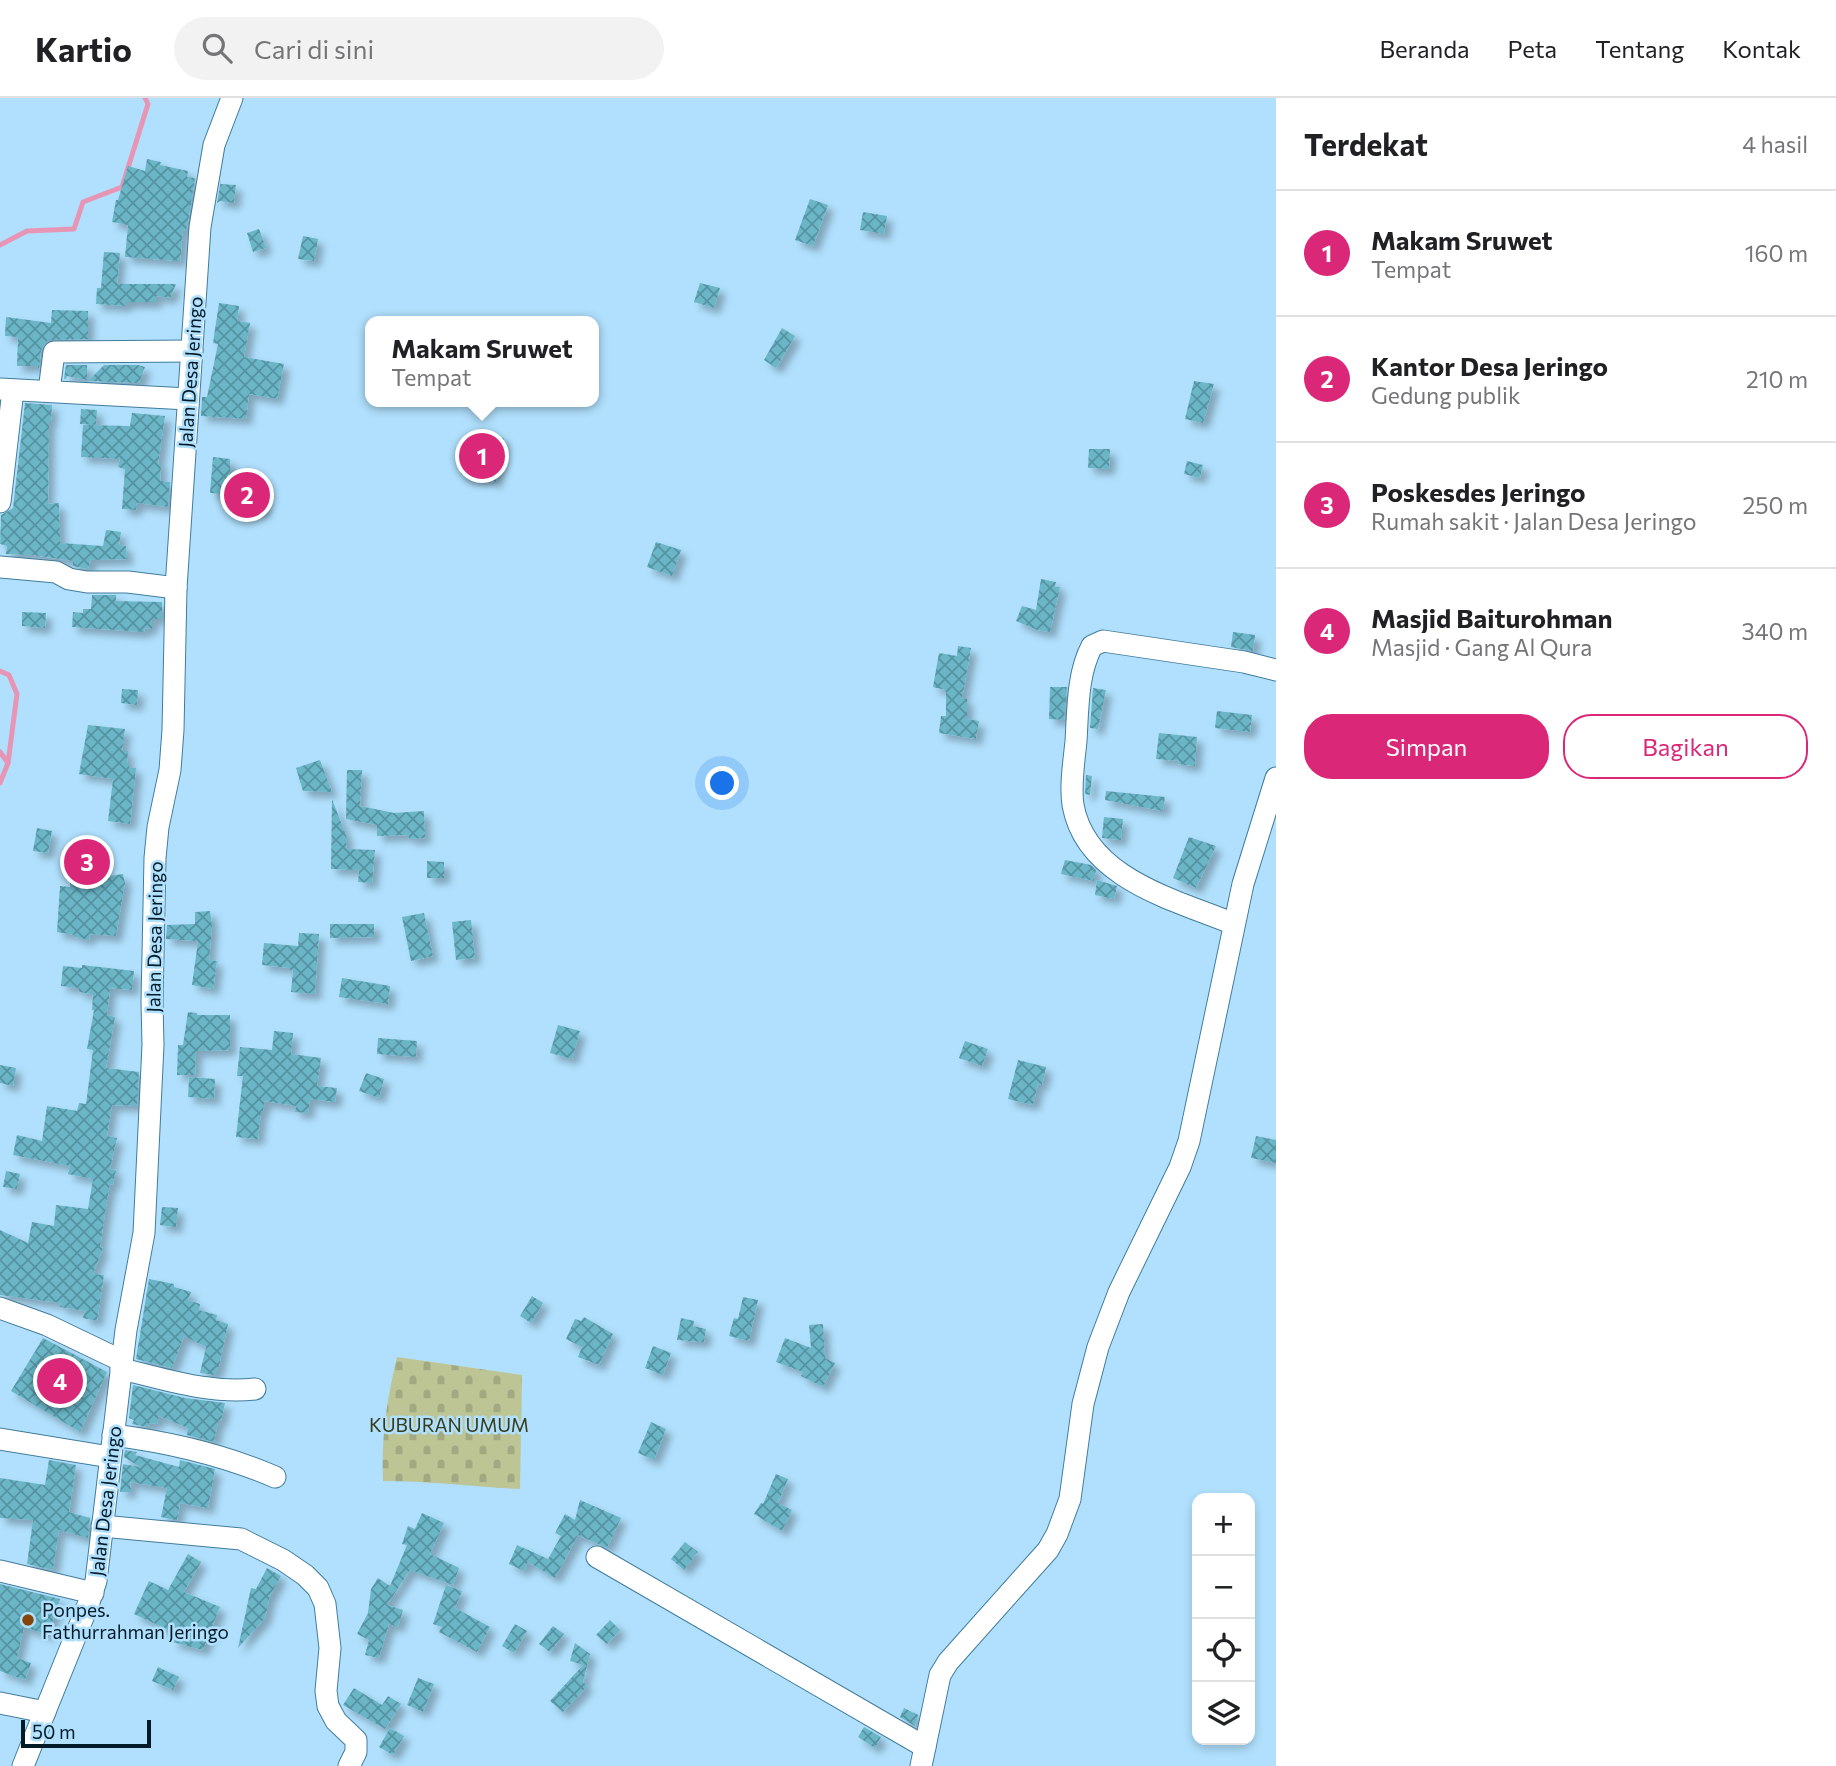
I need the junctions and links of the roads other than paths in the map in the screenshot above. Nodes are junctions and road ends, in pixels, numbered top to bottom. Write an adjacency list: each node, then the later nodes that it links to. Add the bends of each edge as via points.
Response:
1 (232, 98): 2 (street, Jalan Desa Jeringo, via 208,172)
2 (192, 351): 4 (street, via 54,352); 5 (street, Jalan Desa Jeringo)
3 (7, 389): 4 (street); 6 (street)
4 (49, 391): 5 (street)
5 (188, 399): 8 (street, Jalan Desa Jeringo)
6 (0, 502)
7 (0, 567): 8 (street, via 56,572 88,582)
8 (176, 588): 13 (street, Jalan Desa Jeringo, via 172,743 155,858 144,1233)
9 (1276, 670): 11 (street, via 1103,641 1091,646 1080,688 1072,796 1086,836 1103,859 1131,881)
10 (1276, 778): 11 (street)
11 (1234, 924): 25 (street, via 1189,1142 1098,1347 1083,1404 1065,1517 1048,1550 940,1675)
12 (0, 1308): 13 (street, via 47,1325)
13 (121, 1364): 14 (street, via 200,1388); 15 (street, Jalan Desa Jeringo)
14 (255, 1389)
15 (113, 1435): 17 (street, Jalan Desa Jeringo); 18 (street, via 212,1455)
16 (0, 1439): 17 (street)
17 (110, 1457): 19 (street, Jalan Desa Jeringo)
18 (275, 1477)
19 (102, 1526): 22 (street, Jalan Desa Jeringo); 27 (street, via 241,1539 305,1575 325,1604 330,1648 328,1706 356,1740)
20 (597, 1558): 25 (street)
21 (0, 1570): 22 (street)
22 (93, 1593): 24 (street, Jalan Desa Jeringo)
23 (0, 1703): 24 (street)
24 (45, 1712): 26 (street, Jalan Desa Jeringo)
25 (923, 1756)
26 (23, 1766)
27 (349, 1766)

